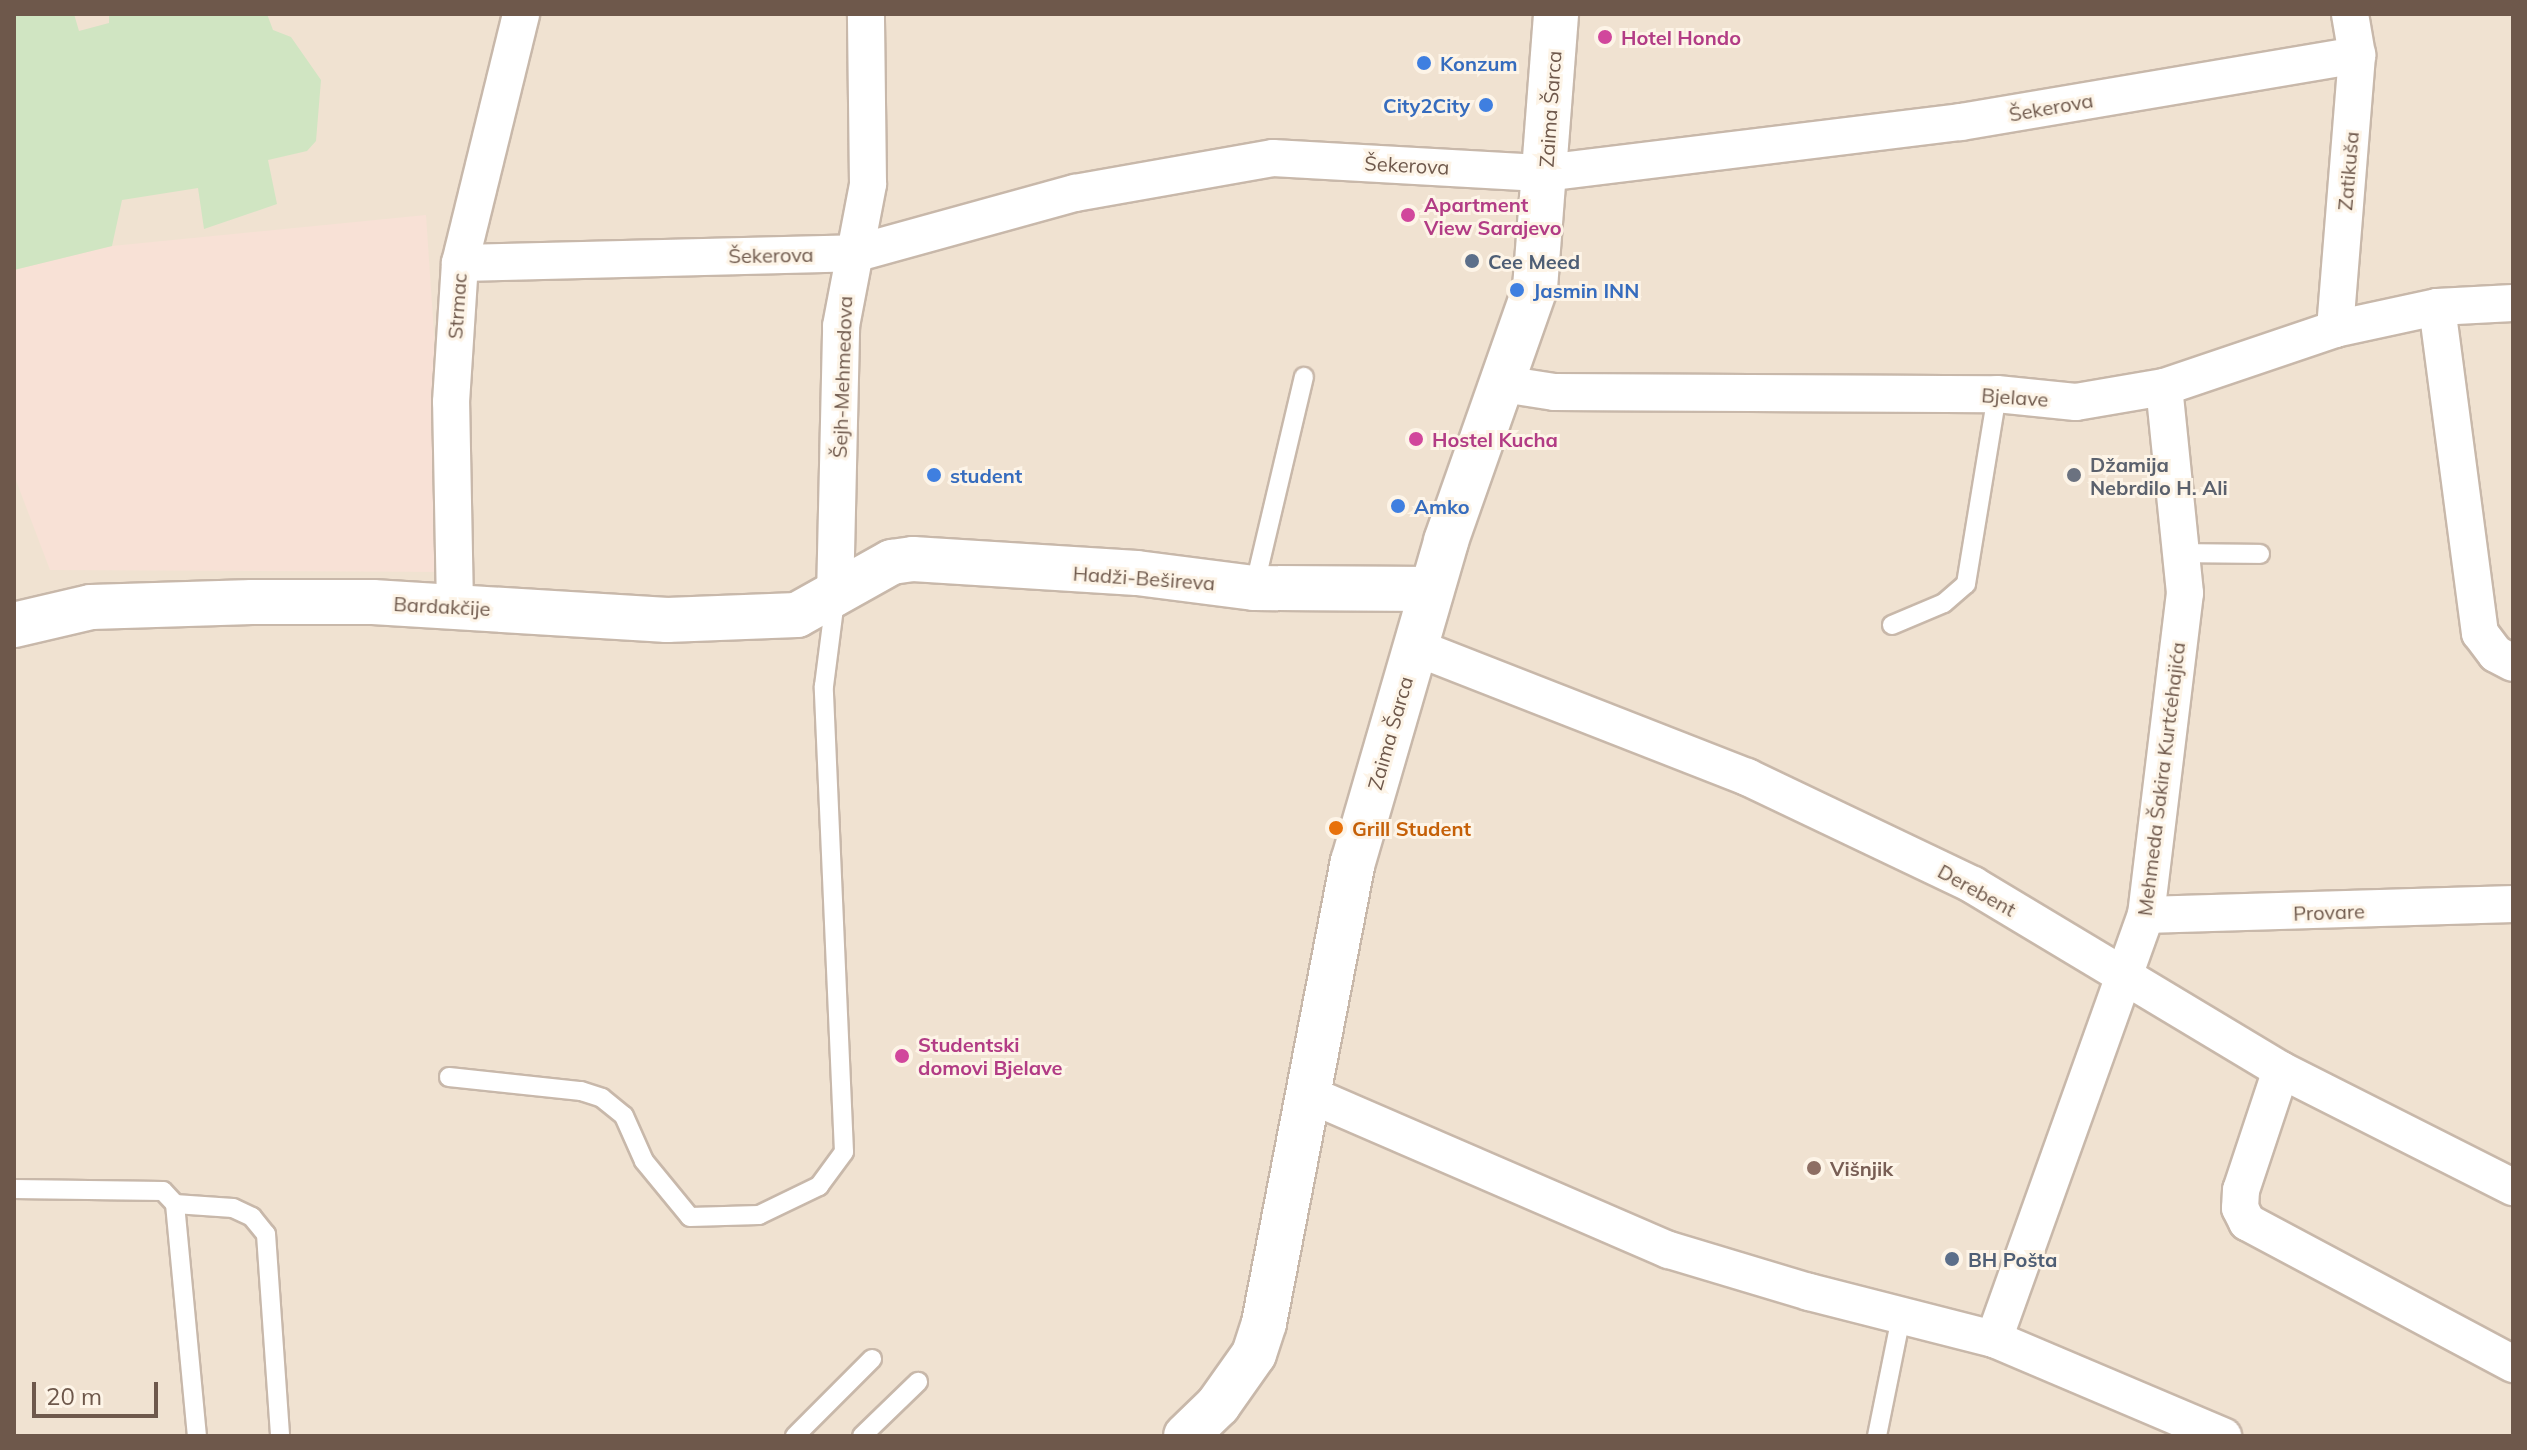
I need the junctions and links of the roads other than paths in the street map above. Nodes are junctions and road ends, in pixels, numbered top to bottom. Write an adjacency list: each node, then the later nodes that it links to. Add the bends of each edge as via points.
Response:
1 (521, 14): 8 (street, Strmac)
2 (866, 14): 7 (street, Šejh-Mehmedova, via 871,137)
3 (1556, 14): 6 (street, Zaima Šarca)
4 (2350, 14): 5 (street, Zatikuša)
5 (2357, 55): 6 (street, Šekerova, via 1961,122); 11 (street, Zatikuša)
6 (1545, 173): 7 (street, Šekerova, via 1273,158 1075,193); 13 (street, Zaima Šarca, via 1535,288)
7 (857, 253): 8 (street, Šekerova); 18 (street, Šejh-Mehmedova, via 844,290 841,326)
8 (460, 263): 21 (street, Strmac, via 451,402)
9 (2513, 303): 10 (street, Bjelave)
10 (2437, 307): 11 (street, Bjelave); 25 (street, via 2480,633 2496,654)
11 (2335, 329): 14 (street, Bjelave)
12 (1304, 377): 19 (lane)
13 (1503, 384): 15 (street, Bjelave, via 1554,392); 20 (street, Zaima Šarca)
14 (2164, 387): 15 (street, Bjelave, via 2076,402); 16 (street, Mehmeda Šakira Kurtćehajića)
15 (1997, 394): 23 (lane, via 1966,584 1944,603)
16 (2182, 553): 17 (lane); 27 (street, Mehmeda Šakira Kurtćehajića, via 2185,593)
17 (2260, 554)
18 (848, 588): 19 (street, Hadži-Bešireva, via 892,562 955,559); 21 (street, Bardakčije, via 797,615 712,619); 30 (lane, via 824,686 844,1152 819,1186 759,1215 690,1217 644,1161 624,1116 602,1098 581,1091)
19 (1254, 588): 20 (street, Hadži-Bešireva)
20 (1431, 589): 24 (street, Zaima Šarca)
21 (455, 606): 22 (street, Bardakčije, via 373,602 91,607)
22 (14, 625)
23 (1892, 625)
24 (1415, 647): 28 (street, Derebent, via 1747,777 1973,885); 31 (street, Zaima Šarca, via 1353,862)
25 (2513, 663)
26 (2513, 904): 27 (street, Provare)
27 (2146, 915): 28 (street, Mehmeda Šakira Kurtćehajića)
28 (2125, 977): 29 (street, Derebent); 36 (street, Mehmeda Šakira Kurtćehajića)
29 (2281, 1070): 32 (street, Derebent); 38 (street, via 2241,1190 2240,1208 2247,1222)
30 (449, 1077)
31 (1308, 1094): 35 (street, via 1669,1250 1809,1292); 44 (street, Zaima Šarca, via 1254,1354 1218,1405)
32 (2513, 1187)
33 (14, 1189): 34 (lane, via 163,1191)
34 (175, 1204): 40 (lane); 41 (lane, via 233,1208 252,1217 266,1234)
35 (1902, 1312): 36 (street); 45 (lane)
36 (1994, 1339): 46 (street)
37 (872, 1359): 42 (lane)
38 (2513, 1364)
39 (918, 1382): 43 (lane)
40 (197, 1436)
41 (280, 1436)
42 (795, 1436)
43 (862, 1436)
44 (1186, 1436)
45 (1877, 1436)
46 (2223, 1436)

